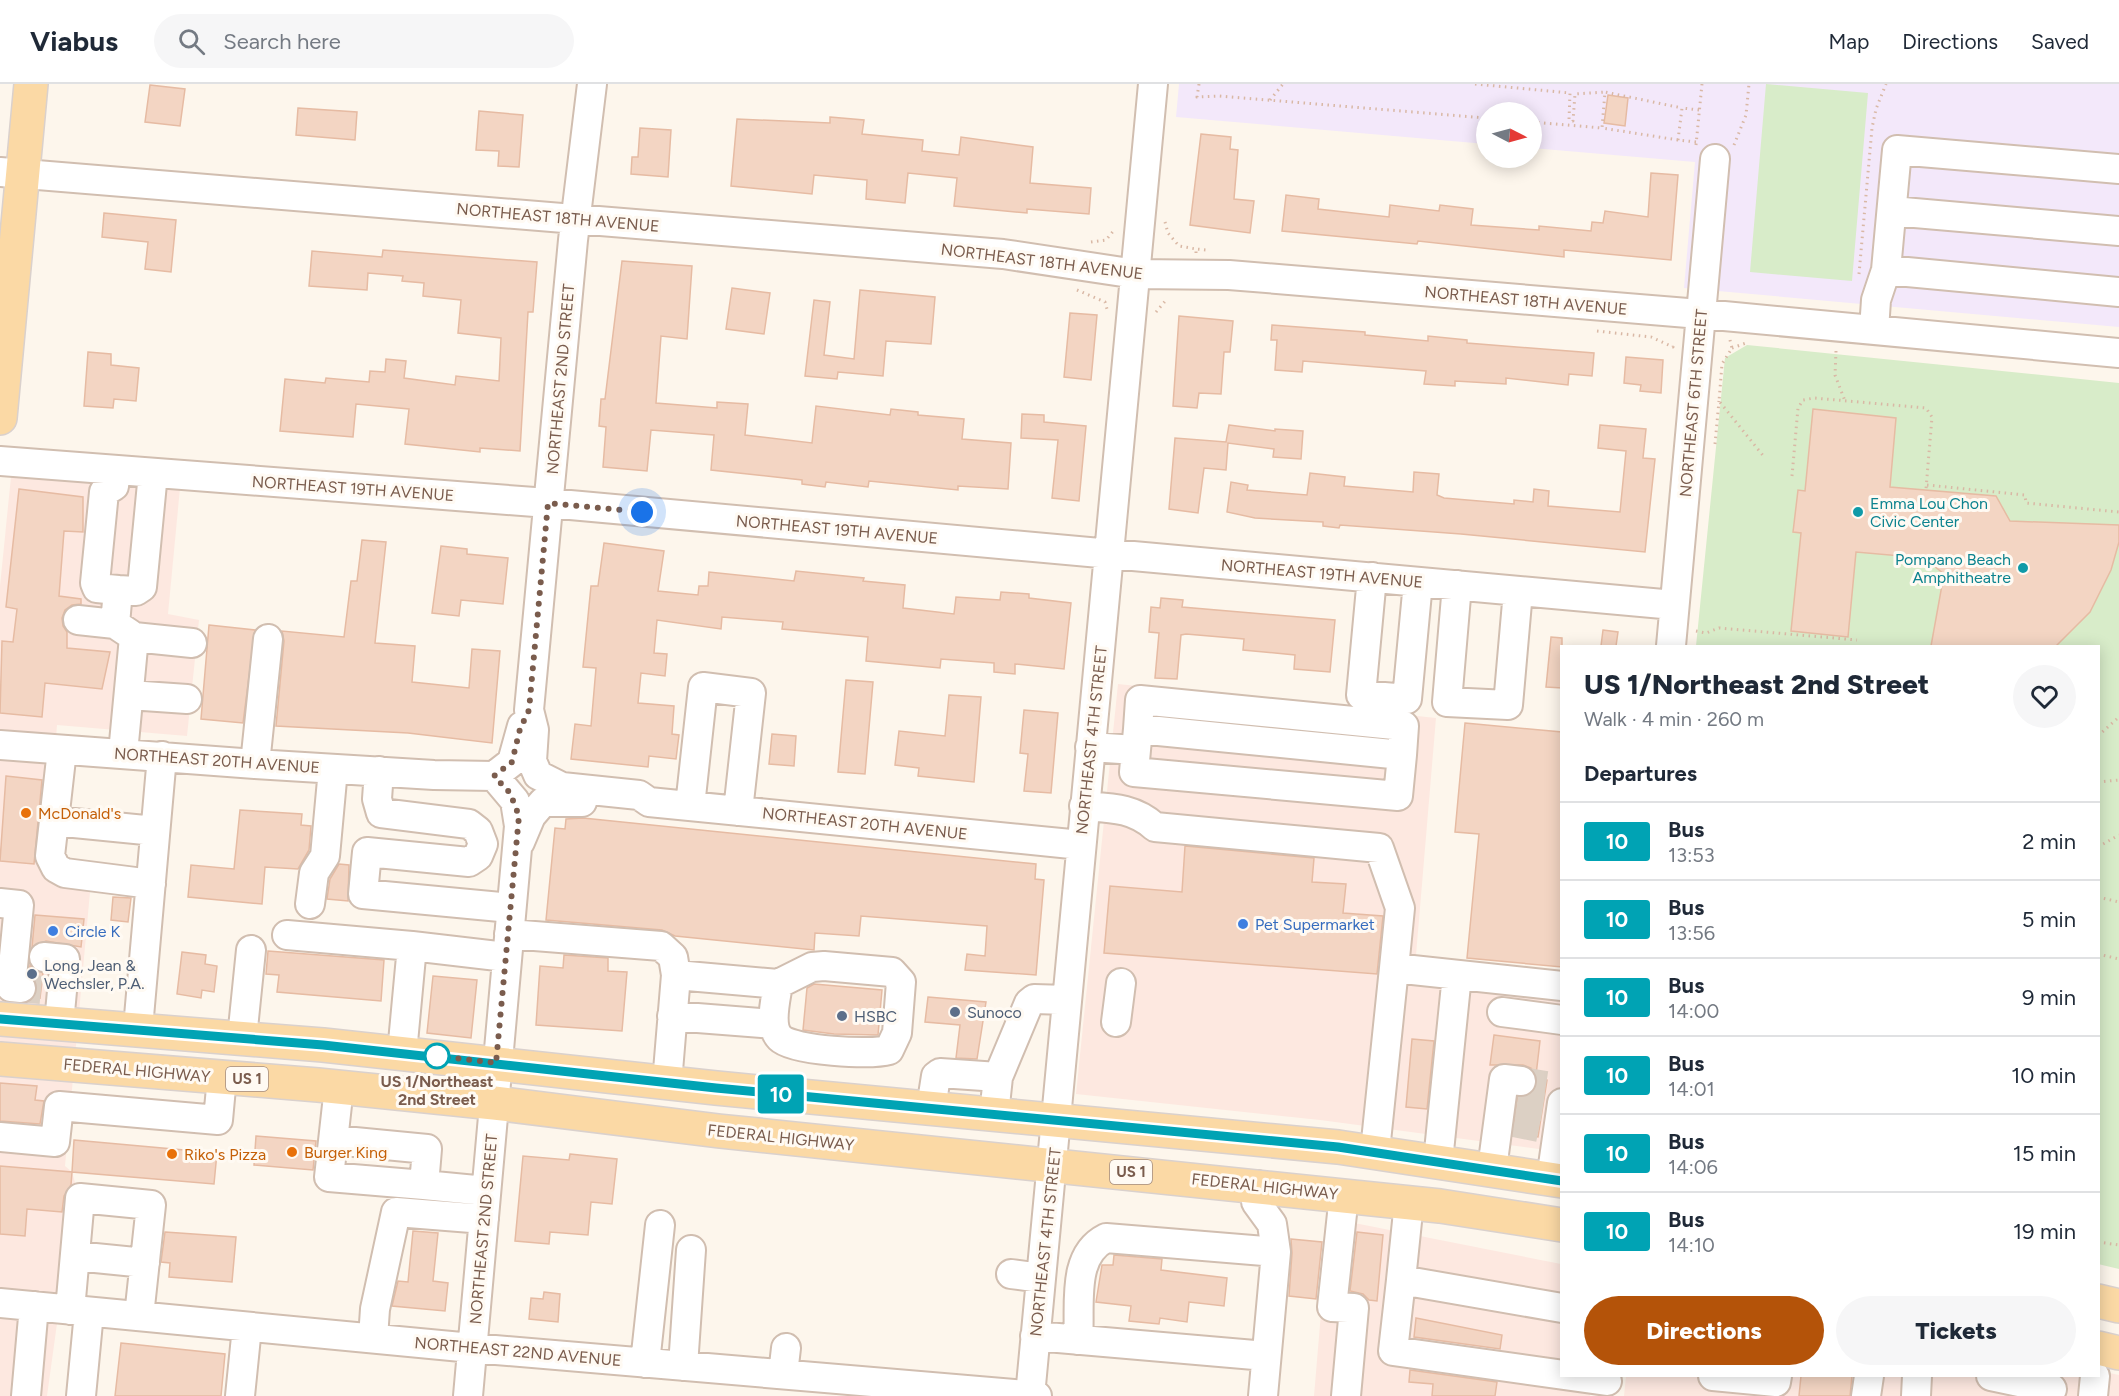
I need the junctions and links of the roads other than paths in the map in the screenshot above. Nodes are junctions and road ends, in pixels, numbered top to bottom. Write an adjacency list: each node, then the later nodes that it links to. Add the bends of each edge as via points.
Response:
1 (32, 84): 6 (main road)
2 (592, 84): 8 (street, NORTHEAST 2ND STREET)
3 (1153, 84): 11 (street, NORTHEAST 4TH STREET)
4 (1706, 150): 13 (street, NORTHEAST 6TH STREET)
5 (2119, 169): 7 (street, via 1897,150)
6 (11, 173): 8 (street, NORTHEAST 18TH AVENUE); 16 (main road)
7 (1892, 211): 9 (street); 10 (street)
8 (575, 218): 11 (street, NORTHEAST 18TH AVENUE, via 1003,254); 20 (street, NORTHEAST 2ND STREET)
9 (2119, 231)
10 (1886, 270): 12 (street); 14 (street, via 1876,300)
11 (1136, 273): 13 (street, NORTHEAST 18TH AVENUE, via 1229,275); 21 (street, NORTHEAST 4TH STREET)
12 (2119, 292)
13 (1714, 315): 14 (street, NORTHEAST 18TH AVENUE); 27 (street, NORTHEAST 6TH STREET)
14 (1874, 330): 15 (street, NORTHEAST 18TH AVENUE)
15 (2119, 353)
16 (0, 418)
17 (0, 461): 18 (street, NORTHEAST 19TH AVENUE)
18 (116, 470): 19 (street, NORTHEAST 19TH AVENUE); 25 (street, via 114,486 104,492 95,584 98,588)
19 (153, 473): 20 (street, NORTHEAST 19TH AVENUE); 25 (street, via 142,587 136,591)
20 (548, 503): 21 (street, NORTHEAST 19TH AVENUE); 35 (street, NORTHEAST 2ND STREET)
21 (1109, 553): 22 (street, NORTHEAST 19TH AVENUE); 38 (street, NORTHEAST 4TH STREET)
22 (1372, 577): 23 (street, NORTHEAST 19TH AVENUE); 23 (street, via 1361,694 1407,699)
23 (1418, 582): 24 (street, NORTHEAST 19TH AVENUE)
24 (1457, 585): 26 (street, NORTHEAST 19TH AVENUE); 26 (street, via 1447,702 1508,705)
25 (118, 590): 29 (street)
26 (1518, 591): 27 (street, NORTHEAST 19TH AVENUE)
27 (1674, 605): 32 (street, NORTHEAST 6TH STREET)
28 (78, 620): 29 (street)
29 (124, 631): 31 (street); 33 (street)
30 (268, 639): 42 (street)
31 (192, 643)
32 (1683, 643)
33 (129, 695): 34 (street); 40 (street)
34 (187, 699)
35 (529, 710): 44 (street, NORTHEAST 2ND STREET, via 534,730); 47 (street, NORTHEAST 2ND STREET, via 512,762)
36 (1137, 740): 36 (street, via 1140,700 1404,726 1398,796 1134,772); 38 (street)
37 (0, 745): 39 (street, NORTHEAST 20TH AVENUE)
38 (1090, 747): 51 (street, NORTHEAST 4TH STREET)
39 (62, 750): 40 (street, NORTHEAST 20TH AVENUE); 53 (street)
40 (123, 753): 41 (street, NORTHEAST 20TH AVENUE)
41 (162, 756): 42 (street, NORTHEAST 20TH AVENUE); 54 (street)
42 (255, 764): 43 (street, NORTHEAST 20TH AVENUE)
43 (333, 769): 45 (street, NORTHEAST 20TH AVENUE); 59 (street, via 325,856 314,873)
44 (534, 770): 48 (street, NORTHEAST 20TH AVENUE, via 552,784 639,795)
45 (379, 771): 46 (street, NORTHEAST 20TH AVENUE); 60 (street, via 377,799 381,813 469,825 478,831 483,844 478,856 469,862 367,852 363,894)
46 (434, 775): 47 (street); 56 (street, NORTHEAST 2ND STREET, via 490,796 505,812)
47 (494, 776): 56 (street, NORTHEAST 2ND STREET, via 515,801 519,816)
48 (649, 801): 49 (street, NORTHEAST 20TH AVENUE, via 638,806); 50 (street, NORTHEAST 20TH AVENUE)
49 (543, 802): 56 (street, NORTHEAST 2ND STREET, via 531,816)
50 (690, 806): 52 (street, NORTHEAST 20TH AVENUE); 52 (street, via 703,687 751,693)
51 (1084, 806): 55 (street, NORTHEAST 4TH STREET); 64 (street, via 1125,809 1155,827 1379,848 1400,908)
52 (738, 811): 55 (street, NORTHEAST 20TH AVENUE)
53 (54, 821): 54 (street); 57 (street, via 50,856 56,868 65,873)
54 (155, 831): 57 (street)
55 (1080, 845): 71 (street, NORTHEAST 4TH STREET)
56 (517, 847): 60 (street, NORTHEAST 2ND STREET)
57 (151, 884): 78 (street)
58 (0, 903): 65 (street, via 19,905)
59 (310, 904)
60 (509, 933): 62 (street); 66 (street, via 661,946 673,957); 82 (street, NORTHEAST 2ND STREET)
61 (287, 935): 62 (street)
62 (412, 945): 80 (street)
63 (251, 950): 79 (street)
64 (1394, 968): 67 (street); 93 (street)
65 (32, 975): 74 (main road); 78 (main road)
66 (676, 975): 69 (street); 73 (street)
67 (1457, 975): 70 (street); 94 (street)
68 (1121, 983): 76 (street)
69 (777, 984): 77 (street); 77 (street, via 812,967 892,972 901,982 897,1033 889,1050 877,1054 791,1044 779,1038)
70 (1560, 986)
71 (1067, 1000): 84 (street, via 1034,999 1029,1003); 91 (street, NORTHEAST 4TH STREET)
72 (1502, 1012): 75 (street)
73 (672, 1016): 77 (street); 85 (street)
74 (0, 1019)
75 (1560, 1020)
76 (1116, 1022)
77 (773, 1024)
78 (138, 1028): 79 (main road)
79 (242, 1038): 80 (main road)
80 (402, 1053): 82 (main road)
81 (0, 1059): 83 (main road, FEDERAL HIGHWAY / US 1)
82 (496, 1063): 85 (main road); 87 (street, NORTHEAST 2ND STREET)
83 (222, 1077): 86 (main road, FEDERAL HIGHWAY / US 1); 92 (street, via 218,1120 59,1106 55,1142)
84 (998, 1077): 89 (street, via 940,1073 936,1076); 90 (street)
85 (667, 1083): 89 (main road)
86 (339, 1087): 87 (main road, FEDERAL HIGHWAY / US 1); 99 (street, via 334,1140 427,1149 424,1185)
87 (494, 1103): 95 (main road, FEDERAL HIGHWAY / US 1, via 719,1131); 99 (street, NORTHEAST 2ND STREET)
88 (1535, 1107): 96 (street); 97 (street)
89 (931, 1108): 90 (main road)
90 (994, 1114): 91 (main road)
91 (1057, 1120): 93 (main road); 95 (street, NORTHEAST 4TH STREET)
92 (0, 1137)
93 (1375, 1151): 94 (main road)
94 (1438, 1161): 96 (main road)
95 (1052, 1164): 98 (main road, FEDERAL HIGHWAY / US 1); 110 (street, NORTHEAST 4TH STREET)
96 (1492, 1169): 97 (main road)
97 (1556, 1180)
98 (1257, 1185): 100 (main road, FEDERAL HIGHWAY / US 1); 106 (street, via 1256,1202 1272,1224)
99 (486, 1191): 102 (street, NORTHEAST 2ND STREET)
100 (1344, 1194): 101 (main road, FEDERAL HIGHWAY / US 1); 144 (street, via 1332,1307 1354,1308)
101 (1409, 1202): 104 (main road, FEDERAL HIGHWAY / US 1); 111 (street)
102 (484, 1219): 121 (street, via 396,1212 375,1309); 123 (street, NORTHEAST 2ND STREET)
103 (660, 1225): 125 (street)
104 (1560, 1225)
105 (691, 1250): 126 (street)
106 (1276, 1252): 122 (street, via 1106,1238 1097,1242 1088,1255 1082,1273); 124 (street)
107 (75, 1256): 108 (street); 108 (street, via 80,1198 150,1205); 117 (street)
108 (145, 1263): 118 (street)
109 (1011, 1274): 110 (street)
110 (1041, 1278): 120 (street, NORTHEAST 4TH STREET)
111 (1401, 1280): 116 (street); 127 (street, via 1393,1351)
112 (2100, 1301): 115 (main road)
113 (0, 1303): 114 (street, NORTHEAST 22ND AVENUE)
114 (34, 1306): 117 (street, NORTHEAST 22ND AVENUE); 137 (street)
115 (2119, 1306)
116 (1560, 1308)
117 (80, 1311): 118 (street, NORTHEAST 22ND AVENUE); 138 (street)
118 (140, 1316): 119 (street, NORTHEAST 22ND AVENUE)
119 (247, 1327): 121 (street, NORTHEAST 22ND AVENUE); 139 (street)
120 (1035, 1336): 122 (street); 141 (street, NORTHEAST 4TH STREET)
121 (373, 1338): 123 (street, NORTHEAST 22ND AVENUE)
122 (1078, 1340): 124 (street)
123 (472, 1348): 125 (street, NORTHEAST 22ND AVENUE); 140 (street, NORTHEAST 2ND STREET)
124 (1266, 1356): 143 (street)
125 (645, 1363): 126 (street, NORTHEAST 22ND AVENUE)
126 (683, 1366): 141 (street, NORTHEAST 22ND AVENUE, via 785,1361)
127 (1560, 1377)
128 (1561, 1377): 135 (street)
129 (1731, 1377): 130 (street, via 1776,1382)
130 (1777, 1377)
131 (1869, 1377): 145 (street)
132 (1917, 1377): 146 (street)
133 (1997, 1377): 136 (street)
134 (2098, 1377): 147 (street)
135 (1606, 1384)
136 (2053, 1387)
137 (26, 1396)
138 (81, 1396)
139 (240, 1396)
140 (468, 1396)
141 (1030, 1396): 142 (street, NORTHEAST 22ND AVENUE)
142 (1037, 1396)
143 (1263, 1396)
144 (1346, 1396)
145 (1866, 1396)
146 (1916, 1396)
147 (2093, 1396)

